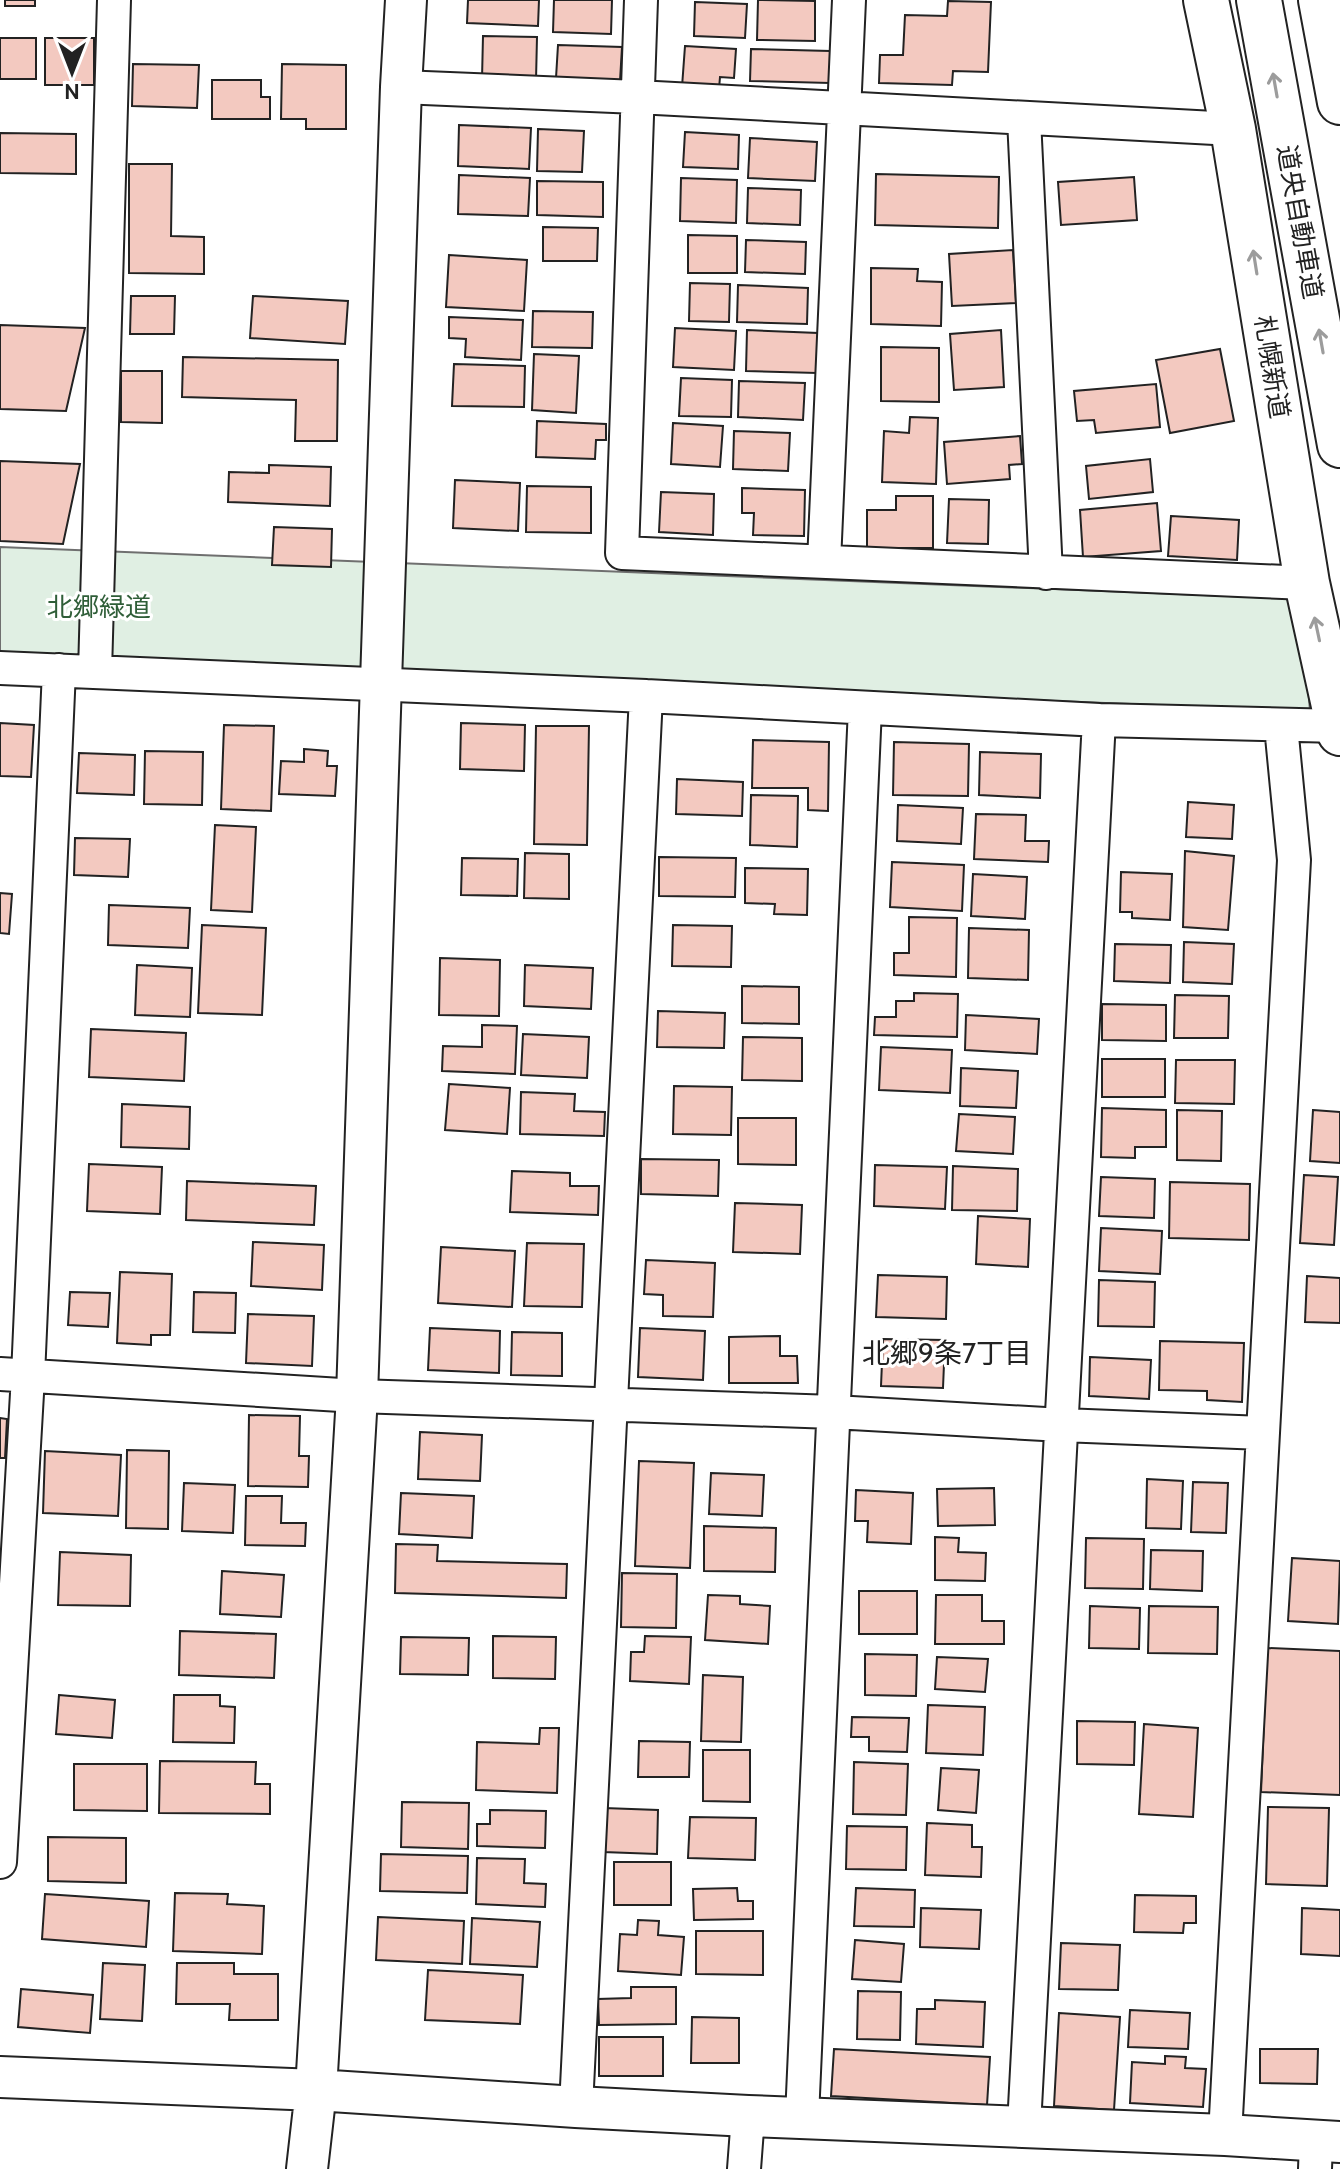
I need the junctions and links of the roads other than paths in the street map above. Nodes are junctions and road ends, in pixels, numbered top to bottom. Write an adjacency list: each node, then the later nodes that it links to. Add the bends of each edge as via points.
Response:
1 (114, 0): 20 (street)
2 (406, 0): 8 (street)
3 (641, 0): 9 (street)
4 (849, 0): 11 (street)
5 (1206, 0): 13 (highway, 札幌新道)
6 (1259, 0): 14 (highway, 道央自動車道, one-way to 6)
7 (1321, 0): 10 (highway)
8 (401, 87): 9 (street); 21 (street)
9 (637, 97): 11 (street); 15 (street, via 622,553)
10 (1340, 102)
11 (843, 109): 12 (street); 15 (street)
12 (1024, 119): 13 (street); 16 (street)
13 (1233, 129): 17 (highway, 札幌新道, one-way to 13)
14 (1340, 445)
15 (824, 562): 16 (street)
16 (1046, 573): 17 (street)
17 (1307, 583): 26 (highway, 札幌新道, one-way to 17)
18 (0, 668): 19 (street)
19 (59, 670): 20 (street); 27 (street)
20 (95, 672): 21 (street)
21 (381, 686): 22 (street); 28 (street)
22 (646, 696): 23 (street); 29 (street)
23 (865, 708): 24 (street); 30 (street)
24 (1099, 720): 25 (street); 31 (street)
25 (1281, 726): 26 (street); 32 (street, via 1294,860)
26 (1339, 729)
27 (14, 1375): 28 (street); 33 (street)
28 (357, 1396): 29 (street); 35 (street)
29 (611, 1405): 30 (street); 36 (street)
30 (834, 1412): 31 (street); 38 (street)
31 (1062, 1425): 32 (street); 39 (street)
32 (1263, 1433): 40 (street)
33 (0, 1862)
34 (0, 2077): 35 (street)
35 (316, 2090): 36 (street); 42 (street)
36 (576, 2107): 37 (street)
37 (748, 2116): 38 (street); 43 (street)
38 (802, 2117): 39 (street)
39 (1024, 2126): 40 (street)
40 (1225, 2135): 41 (street)
41 (1324, 2151)
42 (307, 2169)
43 (744, 2169)

